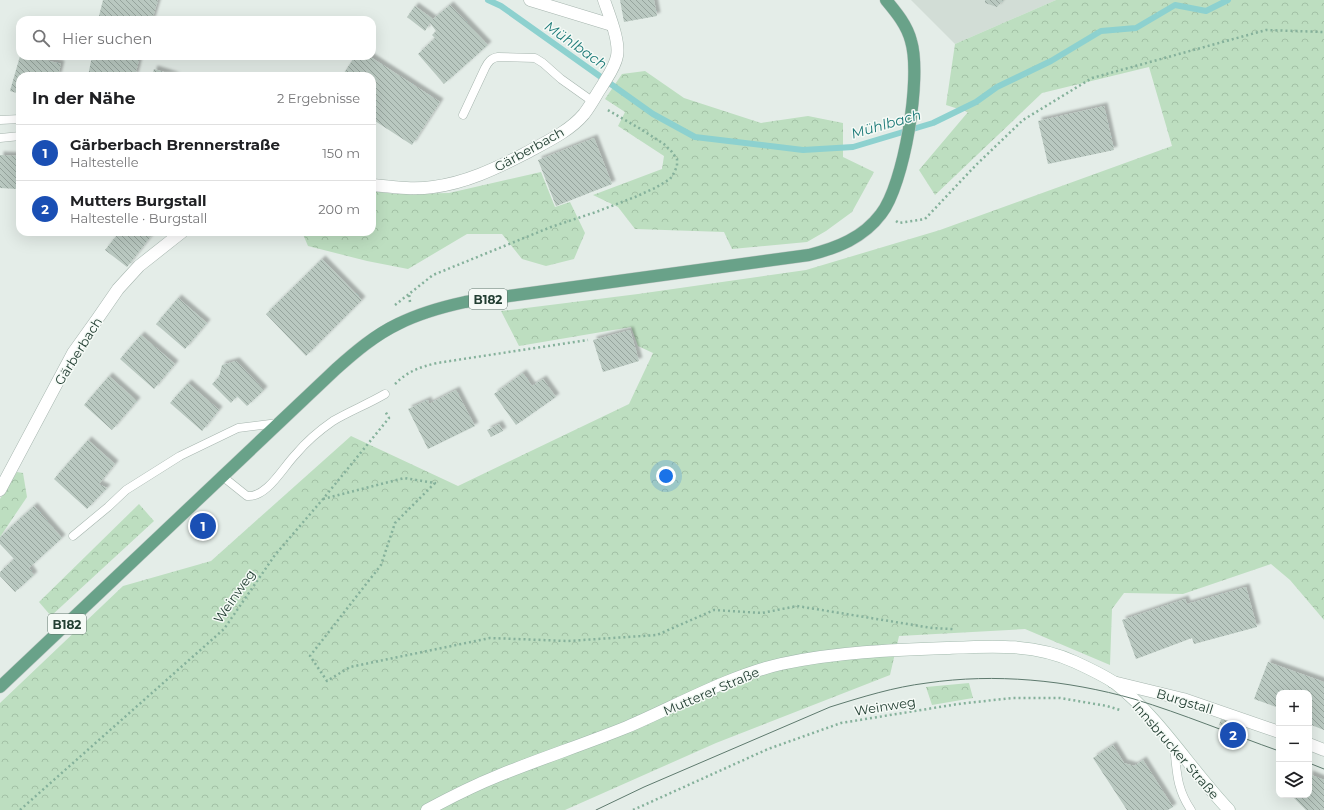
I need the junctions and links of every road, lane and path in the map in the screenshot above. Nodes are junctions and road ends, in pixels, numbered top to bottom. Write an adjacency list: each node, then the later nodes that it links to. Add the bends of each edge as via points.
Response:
1 (530, 0): 4 (street)
2 (604, 0): 4 (street, Gärberbach)
3 (886, 0): 13 (main road, B182, via 900,18 912,41 914,89 910,123 898,179)
4 (612, 25): 6 (street, Gärberbach, via 618,55 612,70)
5 (1324, 32): 13 (path, via 1266,30 1092,78 1023,120 925,219 900,223)
6 (592, 102): 7 (lane, via 535,58 498,57 488,62); 12 (street, Gärberbach, via 579,118 554,138 477,176 432,188); 15 (path, via 664,144 677,159 677,166 670,179 635,197 551,227 432,275 409,294)
7 (463, 115)
8 (16, 119): 9 (lane)
9 (0, 120)
10 (16, 136): 11 (lane)
11 (0, 138)
12 (376, 185)
13 (882, 213): 15 (main road, B182, via 857,237 809,256 465,302)
14 (177, 236): 21 (street, Gärberbach, via 139,266 118,289 73,353)
15 (413, 317): 19 (main road, B182, via 383,332 358,350)
16 (588, 340): 17 (path, via 420,367 401,379)
17 (385, 394): 18 (lane)
18 (377, 399): 20 (lane, via 333,422 312,438 258,495 247,496); 22 (path, Weinweg, via 389,418)
19 (278, 423): 20 (main road, B182); 23 (lane, via 238,428 190,451 137,482)
20 (222, 476): 27 (main road, B182)
21 (0, 490)
22 (323, 499): 24 (path, via 404,478 435,483 394,523 381,565 310,656 326,681 350,667 490,638 568,641 657,635 714,610 762,612 797,606 932,628); 33 (path, Weinweg, via 275,555 224,629)
23 (72, 536)
24 (954, 629)
25 (1013, 646): 26 (street, Innsbrucker Straße, via 1073,661); 34 (street, Mutterer Straße, via 864,652 809,659 761,670 625,727 499,775)
26 (1113, 682): 29 (street, Burgstall, via 1183,699); 31 (street, Innsbrucker Straße, via 1154,720)
27 (0, 687)
28 (1127, 712): 35 (path, Weinweg, via 1060,698 1012,698 841,723 768,749)
29 (1276, 731)
30 (1312, 745): 32 (street)
31 (1174, 746): 36 (lane, via 1178,785); 37 (street, Innsbrucker Straße)
32 (1324, 750)
33 (20, 810)
34 (428, 810)
35 (634, 810)
36 (1191, 810)
37 (1230, 810)

